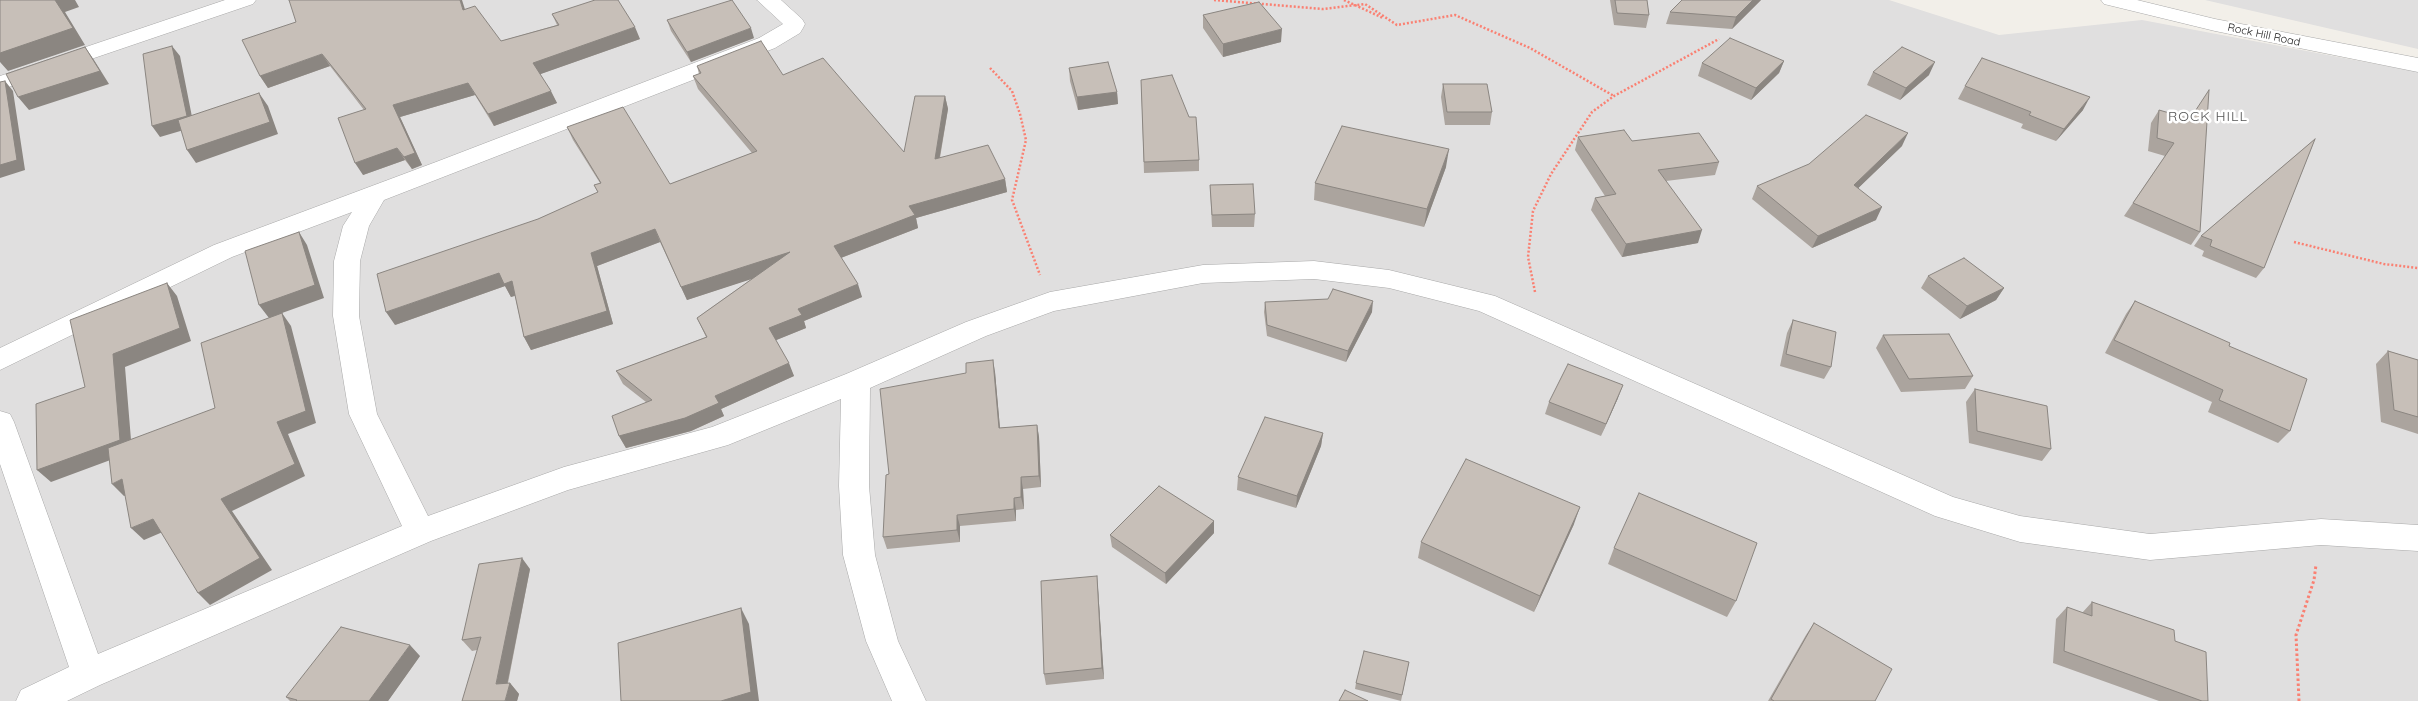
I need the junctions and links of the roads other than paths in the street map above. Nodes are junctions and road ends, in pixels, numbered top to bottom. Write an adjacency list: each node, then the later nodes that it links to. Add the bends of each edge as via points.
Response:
1 (246, 0): 6 (street)
2 (767, 0): 7 (street, via 794,24 767,43)
3 (2111, 0): 4 (street, Rock Hill Road)
4 (2148, 4): 5 (street, Rock Hill Road, via 2234,29)
5 (2418, 65)
6 (0, 83)
7 (375, 194): 8 (street, via 223,251); 11 (street, via 356,226 347,261 346,316 363,414)
8 (0, 360)
9 (856, 382): 11 (street, via 718,437 564,479); 12 (street, via 976,329 1050,302 1203,274 1314,270 1389,279 1486,303 1946,507 2020,529 2150,547 2321,532); 15 (street, via 854,486 859,555 882,641)
10 (0, 422): 13 (street)
11 (420, 532): 13 (street)
12 (2418, 538)
13 (88, 674): 14 (street)
14 (33, 701)
15 (909, 701)

